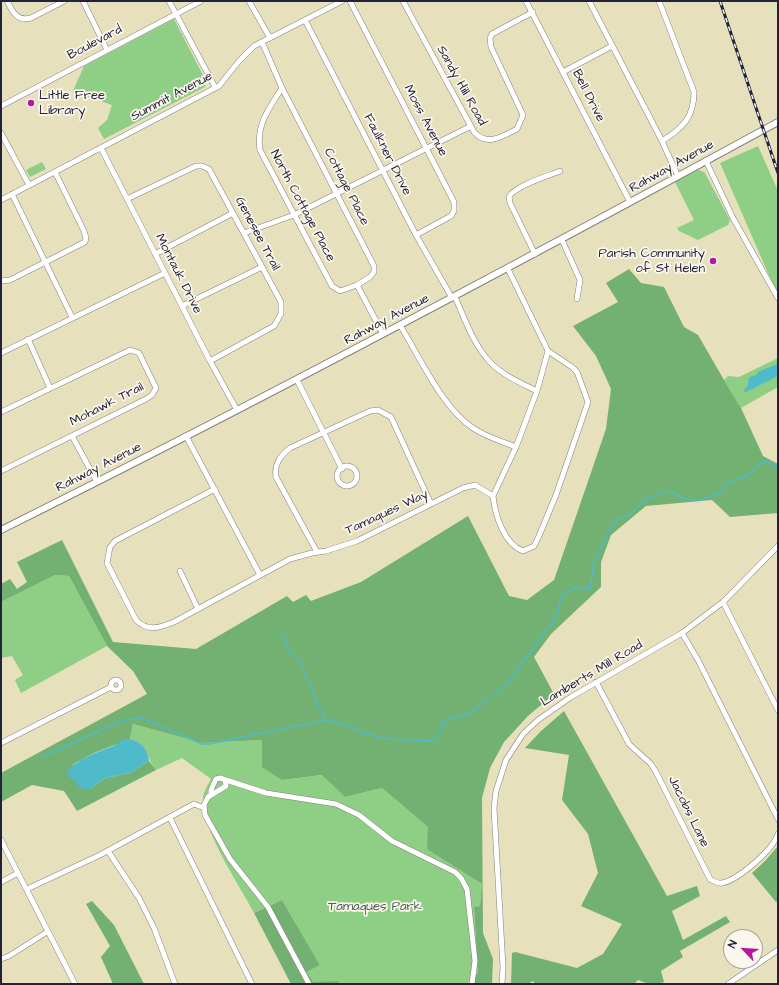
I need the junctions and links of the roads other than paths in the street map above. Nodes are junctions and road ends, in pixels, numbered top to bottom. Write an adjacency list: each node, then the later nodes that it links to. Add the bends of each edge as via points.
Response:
1 (7, 1): 2 (street, via 14,14 25,19)
2 (64, 1)
3 (83, 1): 21 (street)
4 (169, 1): 16 (street)
5 (201, 1): 16 (street, Boulevard)
6 (250, 1): 18 (street)
7 (326, 1): 14 (street)
8 (342, 1): 14 (street, Summit Avenue)
9 (350, 1): 31 (street, Moss Avenue)
10 (403, 1): 27 (street, Sandy Hill Road)
11 (526, 1): 15 (street, Bell Drive)
12 (589, 1): 20 (street)
13 (660, 1): 29 (street, via 694,92 694,107 686,121 676,132)
14 (329, 8): 17 (street, Summit Avenue)
15 (533, 12): 22 (street, Bell Drive); 27 (street, Sandy Hill Road, via 492,34 489,42 523,115 520,125 493,140 477,136)
16 (175, 14): 21 (street, Boulevard); 23 (street)
17 (305, 20): 18 (street, Summit Avenue); 33 (street, Faulkner Drive)
18 (270, 38): 19 (street, Summit Avenue)
19 (262, 42): 23 (street, Summit Avenue, via 247,52); 24 (street, Cottage Place)
20 (612, 46): 22 (street); 29 (street)
21 (107, 50): 25 (street, Boulevard)
22 (563, 72): 42 (street, Bell Drive)
23 (215, 88): 30 (street, Summit Avenue)
24 (282, 88): 39 (street, Cottage Place); 44 (street, North Cottage Place, via 261,123 258,140 260,150)
25 (1, 106)
26 (778, 122): 32 (street, Rahway Avenue)
27 (471, 126): 31 (street)
28 (1, 133): 37 (street)
29 (662, 140): 36 (street)
30 (101, 148): 35 (street, Summit Avenue); 40 (street, Montauk Drive)
31 (427, 148): 33 (street); 46 (street, Moss Avenue, via 452,198 454,211 447,220)
32 (706, 161): 36 (street, Rahway Avenue); 57 (street, via 733,218)
33 (382, 171): 39 (street); 46 (street, Faulkner Drive)
34 (560, 171): 49 (street, via 524,186 509,197)
35 (55, 172): 37 (street, Summit Avenue); 50 (street, via 86,238 83,244)
36 (678, 176): 42 (street, Rahway Avenue)
37 (29, 185): 38 (street, Summit Avenue)
38 (12, 194): 41 (street, Summit Avenue); 50 (street)
39 (337, 194): 44 (street); 55 (street, Cottage Place, via 374,266 374,272 370,277)
40 (127, 199): 43 (street, Genesee Trail, via 189,169 202,166 212,174); 48 (street, Montauk Drive)
41 (1, 200)
42 (630, 202): 47 (street, Rahway Avenue)
43 (233, 213): 45 (street, Genesee Trail); 48 (street)
44 (294, 215): 45 (street); 55 (street, North Cottage Place, via 334,289 340,291)
45 (244, 233): 51 (street, Genesee Trail)
46 (416, 235): 56 (street, Faulkner Drive)
47 (562, 240): 49 (street, Rahway Avenue); 58 (street, via 580,280)
48 (155, 254): 53 (street, Montauk Drive)
49 (535, 254): 52 (street, Rahway Avenue)
50 (46, 262): 54 (street, via 10,280); 60 (street)
51 (262, 267): 59 (street); 66 (street, Genesee Trail, via 281,302 279,321)
52 (508, 269): 56 (street, Rahway Avenue); 64 (street)
53 (165, 273): 59 (street, Montauk Drive); 60 (street)
54 (1, 280)
55 (356, 285): 62 (street)
56 (454, 298): 61 (street, Rahway Avenue); 69 (street, Faulkner Drive, via 478,348 490,363)
57 (778, 298)
58 (577, 299)
59 (182, 306): 66 (street, Montauk Drive)
60 (72, 317): 63 (street)
61 (400, 325): 62 (street, Rahway Avenue); 75 (street, via 438,390 456,413 477,430)
62 (382, 334): 67 (street, Rahway Avenue)
63 (28, 339): 65 (street); 68 (street)
64 (548, 351): 69 (street); 80 (street, via 577,372 588,402 556,495 534,546 524,551 517,549 508,538 498,517)
65 (1, 353)
66 (210, 361): 70 (street, Montauk Drive)
67 (297, 380): 70 (street, Rahway Avenue); 72 (street)
68 (50, 388): 71 (street, Mohawk Trail); 73 (street, Mohawk Trail, via 130,350 139,353 155,384 156,388 152,395)
69 (537, 391): 75 (street)
70 (237, 410): 74 (street, Rahway Avenue)
71 (1, 412)
72 (324, 432): 76 (street); 81 (street, via 370,411 385,412 391,417); 84 (street, via 290,448 282,455 275,469 276,477)
73 (72, 436): 77 (street, Mohawk Trail); 78 (street)
74 (186, 436): 78 (street, Rahway Avenue); 79 (street)
75 (516, 447): 80 (street)
76 (342, 469)
77 (1, 471)
78 (97, 482): 82 (street, Rahway Avenue)
79 (215, 489): 86 (street); 88 (street, Tamaques Way, via 115,541 108,555 107,563 141,625 158,629)
80 (493, 496): 81 (street, Tamaques Way, via 475,485 463,488)
81 (431, 504): 84 (street, Tamaques Way, via 357,541)
82 (1, 530)
83 (778, 546): 87 (street, Lamberts Mill Road)
84 (316, 552): 86 (street, Tamaques Way, via 290,559)
85 (180, 571): 88 (street)
86 (260, 575): 88 (street, Tamaques Way)
87 (723, 602): 89 (street, Lamberts Mill Road); 92 (street)
88 (198, 609)
89 (682, 633): 90 (street, Lamberts Mill Road); 98 (street, via 702,666)
90 (596, 682): 99 (street, Jacobs Lane, via 628,744 651,764 656,772 710,879 723,883 754,864 772,845); 113 (street, Lamberts Mill Road, via 528,729 513,748 500,775 494,808)
91 (111, 687): 93 (street)
92 (778, 710)
93 (1, 743)
94 (225, 780): 95 (street, via 226,786); 95 (street, via 217,778); 112 (street, via 273,794 336,804 360,815 392,841 455,872 468,890 475,961)
95 (211, 794): 96 (street)
96 (204, 808): 97 (street, via 194,804); 111 (street, via 205,815 230,860 268,907)
97 (170, 818): 101 (street); 110 (street)
98 (778, 819)
99 (778, 834)
100 (1, 840): 102 (street)
101 (108, 851): 104 (street); 109 (street, via 139,898 157,935)
102 (18, 873): 103 (street); 104 (street)
103 (1, 882)
104 (27, 889): 105 (street)
105 (47, 932): 107 (street); 108 (street)
106 (778, 950): 114 (street)
107 (1, 959)
108 (74, 984)
109 (175, 984)
110 (252, 984)
111 (309, 984)
112 (472, 984)
113 (502, 984)
114 (728, 984)

